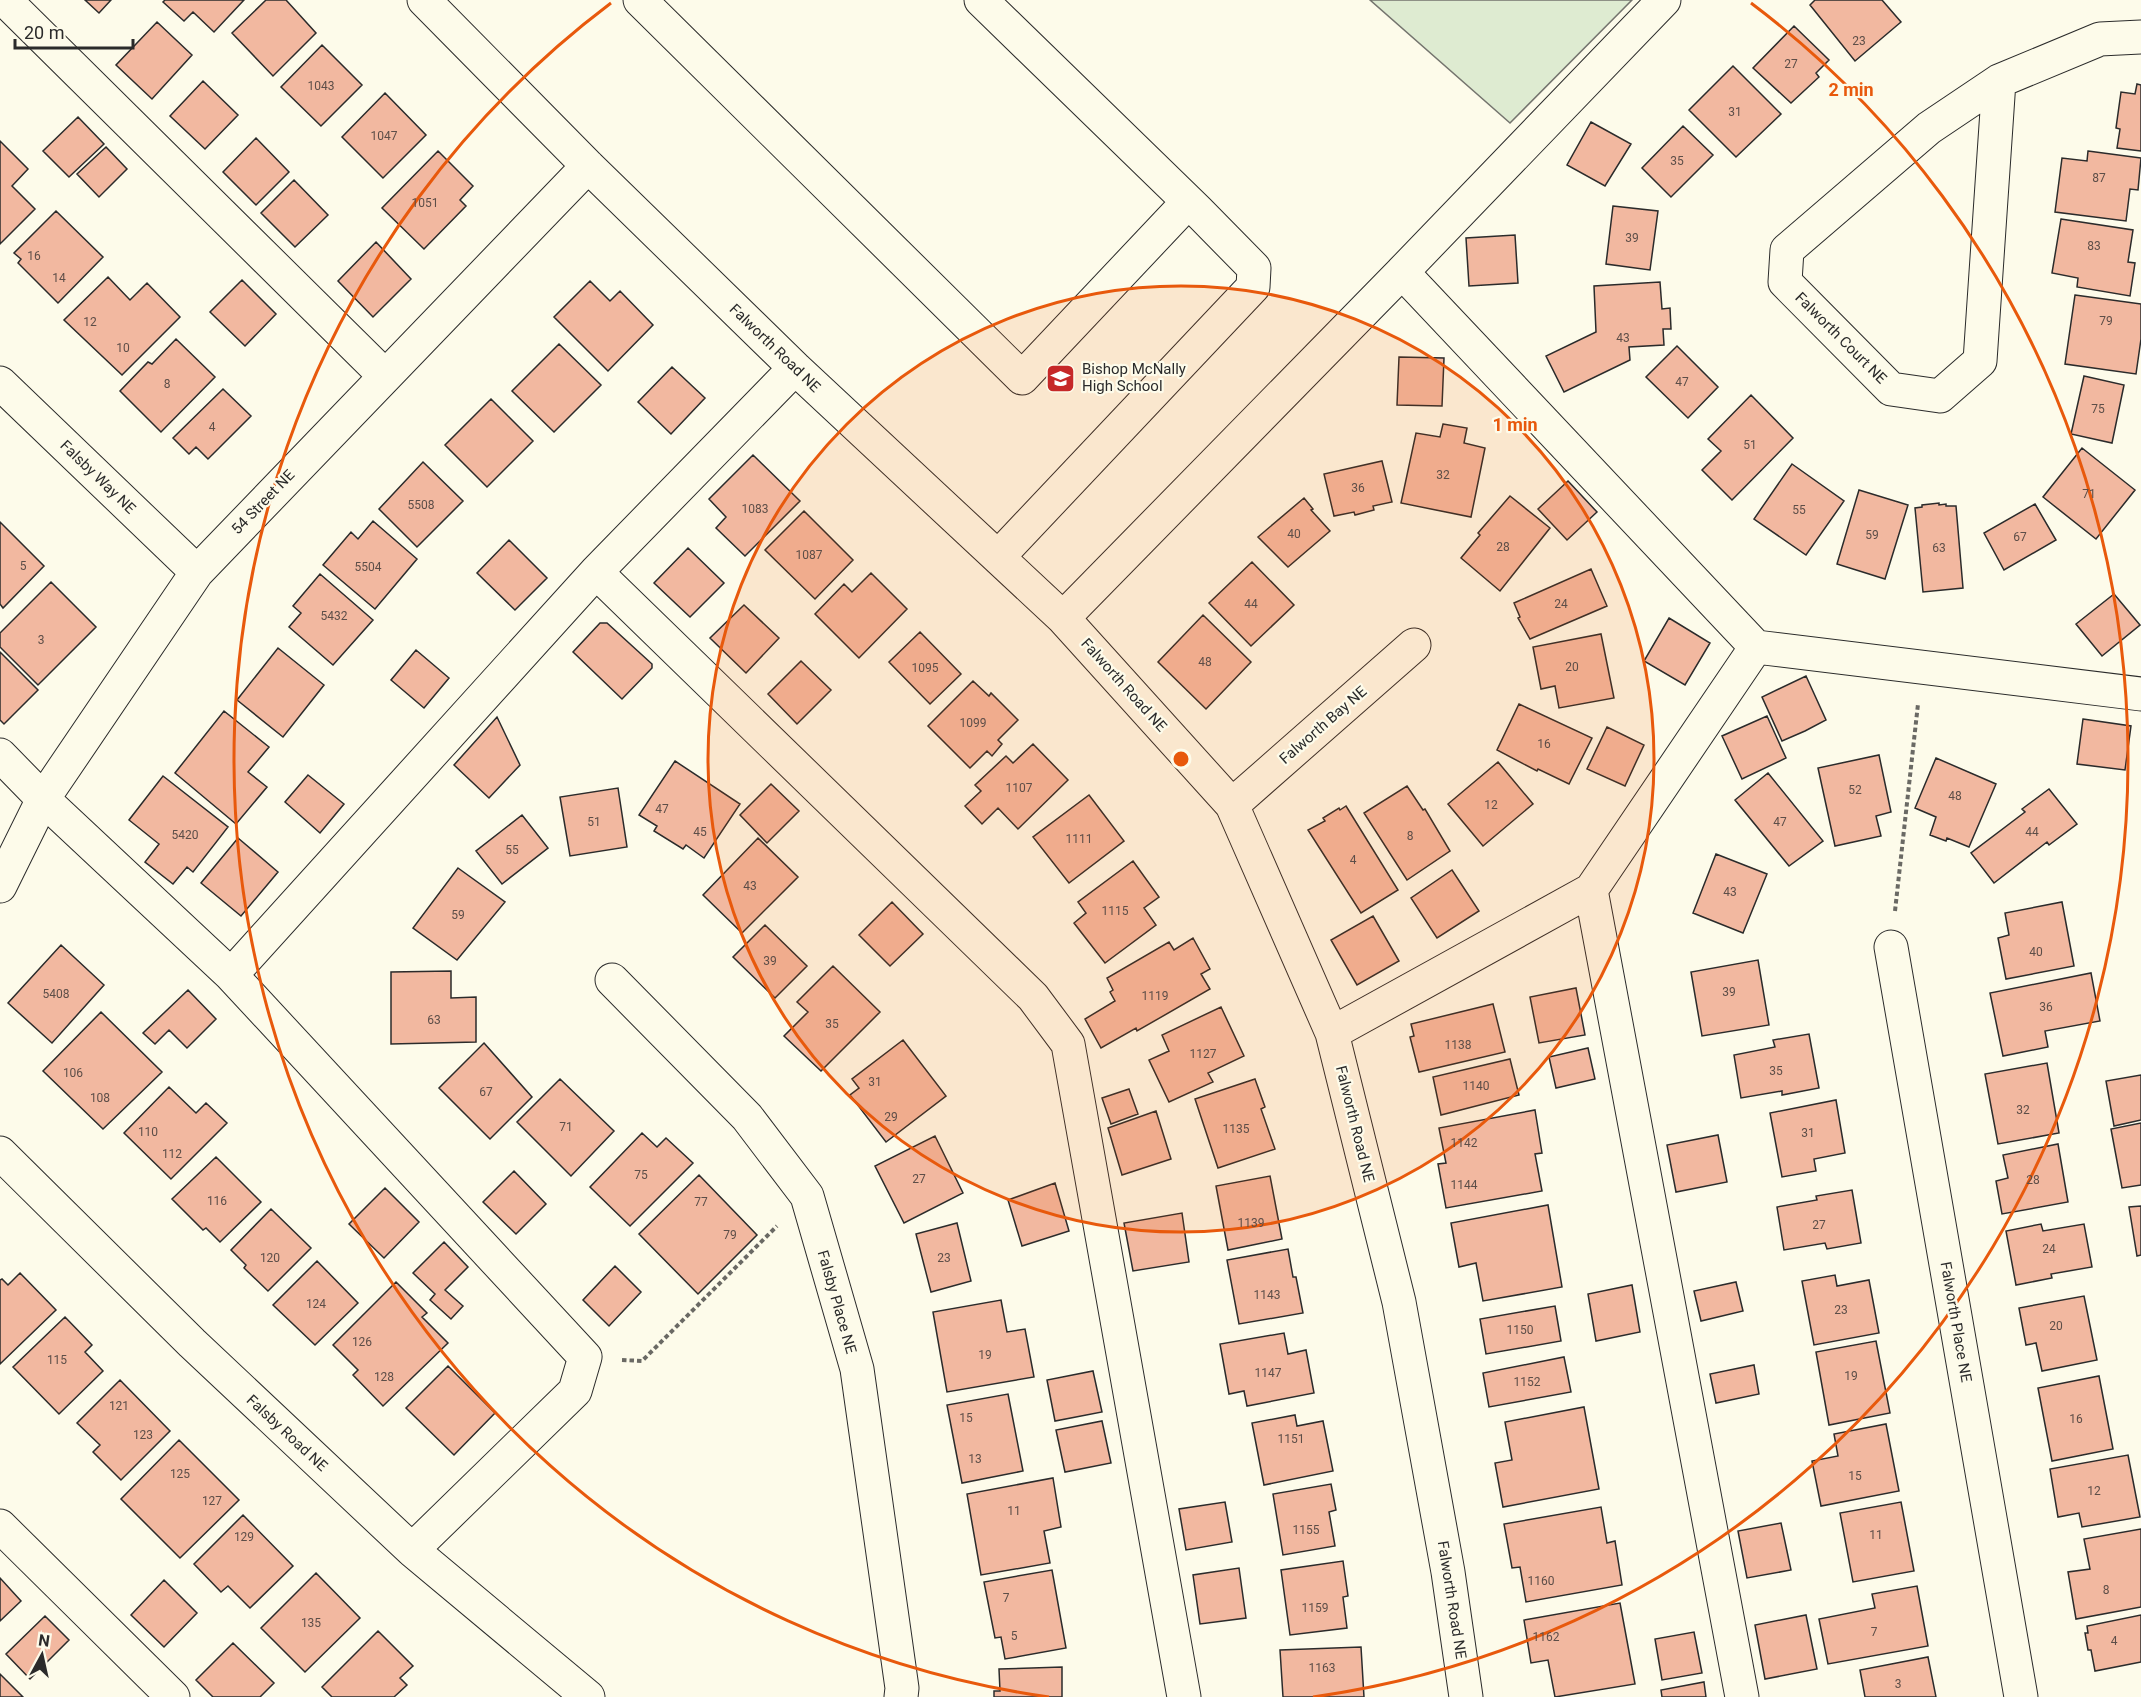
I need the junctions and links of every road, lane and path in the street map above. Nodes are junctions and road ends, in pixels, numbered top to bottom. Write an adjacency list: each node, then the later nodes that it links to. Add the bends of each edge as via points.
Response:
1 (6, 0): 12 (street)
2 (640, 0): 9 (street, via 1022,378)
3 (981, 0): 9 (street)
4 (1664, 0): 10 (street)
5 (439, 5): 8 (street, Falworth Road NE)
6 (2141, 37): 7 (street, Falworth Court NE, via 2100,39)
7 (1999, 81): 7 (street, Falworth Court NE, via 1929,128 1787,250 1785,282 1891,389 1940,396 1980,361)
8 (588, 166): 11 (street, Falworth Road NE); 12 (street, 54 Street NE)
9 (1188, 202): 14 (street, via 1254,268 1253,287)
10 (1402, 272): 17 (street); 19 (street)
11 (795, 368): 14 (street, Falworth Road NE); 16 (street)
12 (384, 375): 15 (street, 54 Street NE)
13 (0, 382): 15 (street, Falsby Way NE)
14 (998, 557): 17 (street, Falworth Road NE)
15 (197, 572): 23 (street, 54 Street NE)
16 (596, 572): 28 (street); 39 (street, via 1033,997 1068,1044)
17 (1063, 618): 24 (street, Falworth Road NE)
18 (1414, 645): 24 (street, Falworth Bay NE)
19 (1756, 646): 20 (street); 26 (street)
20 (1922, 667): 21 (street); 27 (path)
21 (2141, 694)
22 (0, 755): 23 (street)
23 (43, 799): 25 (street, 54 Street NE); 28 (street)
24 (1232, 806): 30 (street, Falworth Road NE)
25 (0, 886)
26 (1591, 890): 30 (street); 41 (street)
27 (1892, 947): 42 (street, Falworth Place NE)
28 (231, 975): 33 (street)
29 (612, 980): 32 (street, Falsby Place NE, via 747,1117)
30 (1332, 1033): 40 (street, Falworth Road NE, via 1399,1302 1448,1572)
31 (0, 1153): 35 (street, Falsby Road NE, via 192,1343)
32 (807, 1196): 33 (path, via 642,1361); 38 (street, Falsby Place NE, via 857,1369)
33 (585, 1357): 35 (street, via 575,1390)
34 (0, 1526): 36 (street)
35 (412, 1550): 37 (street, Falsby Road NE)
36 (172, 1697)
37 (588, 1697)
38 (901, 1697)
39 (1184, 1697)
40 (1466, 1697)
41 (1742, 1697)
42 (2021, 1697)

